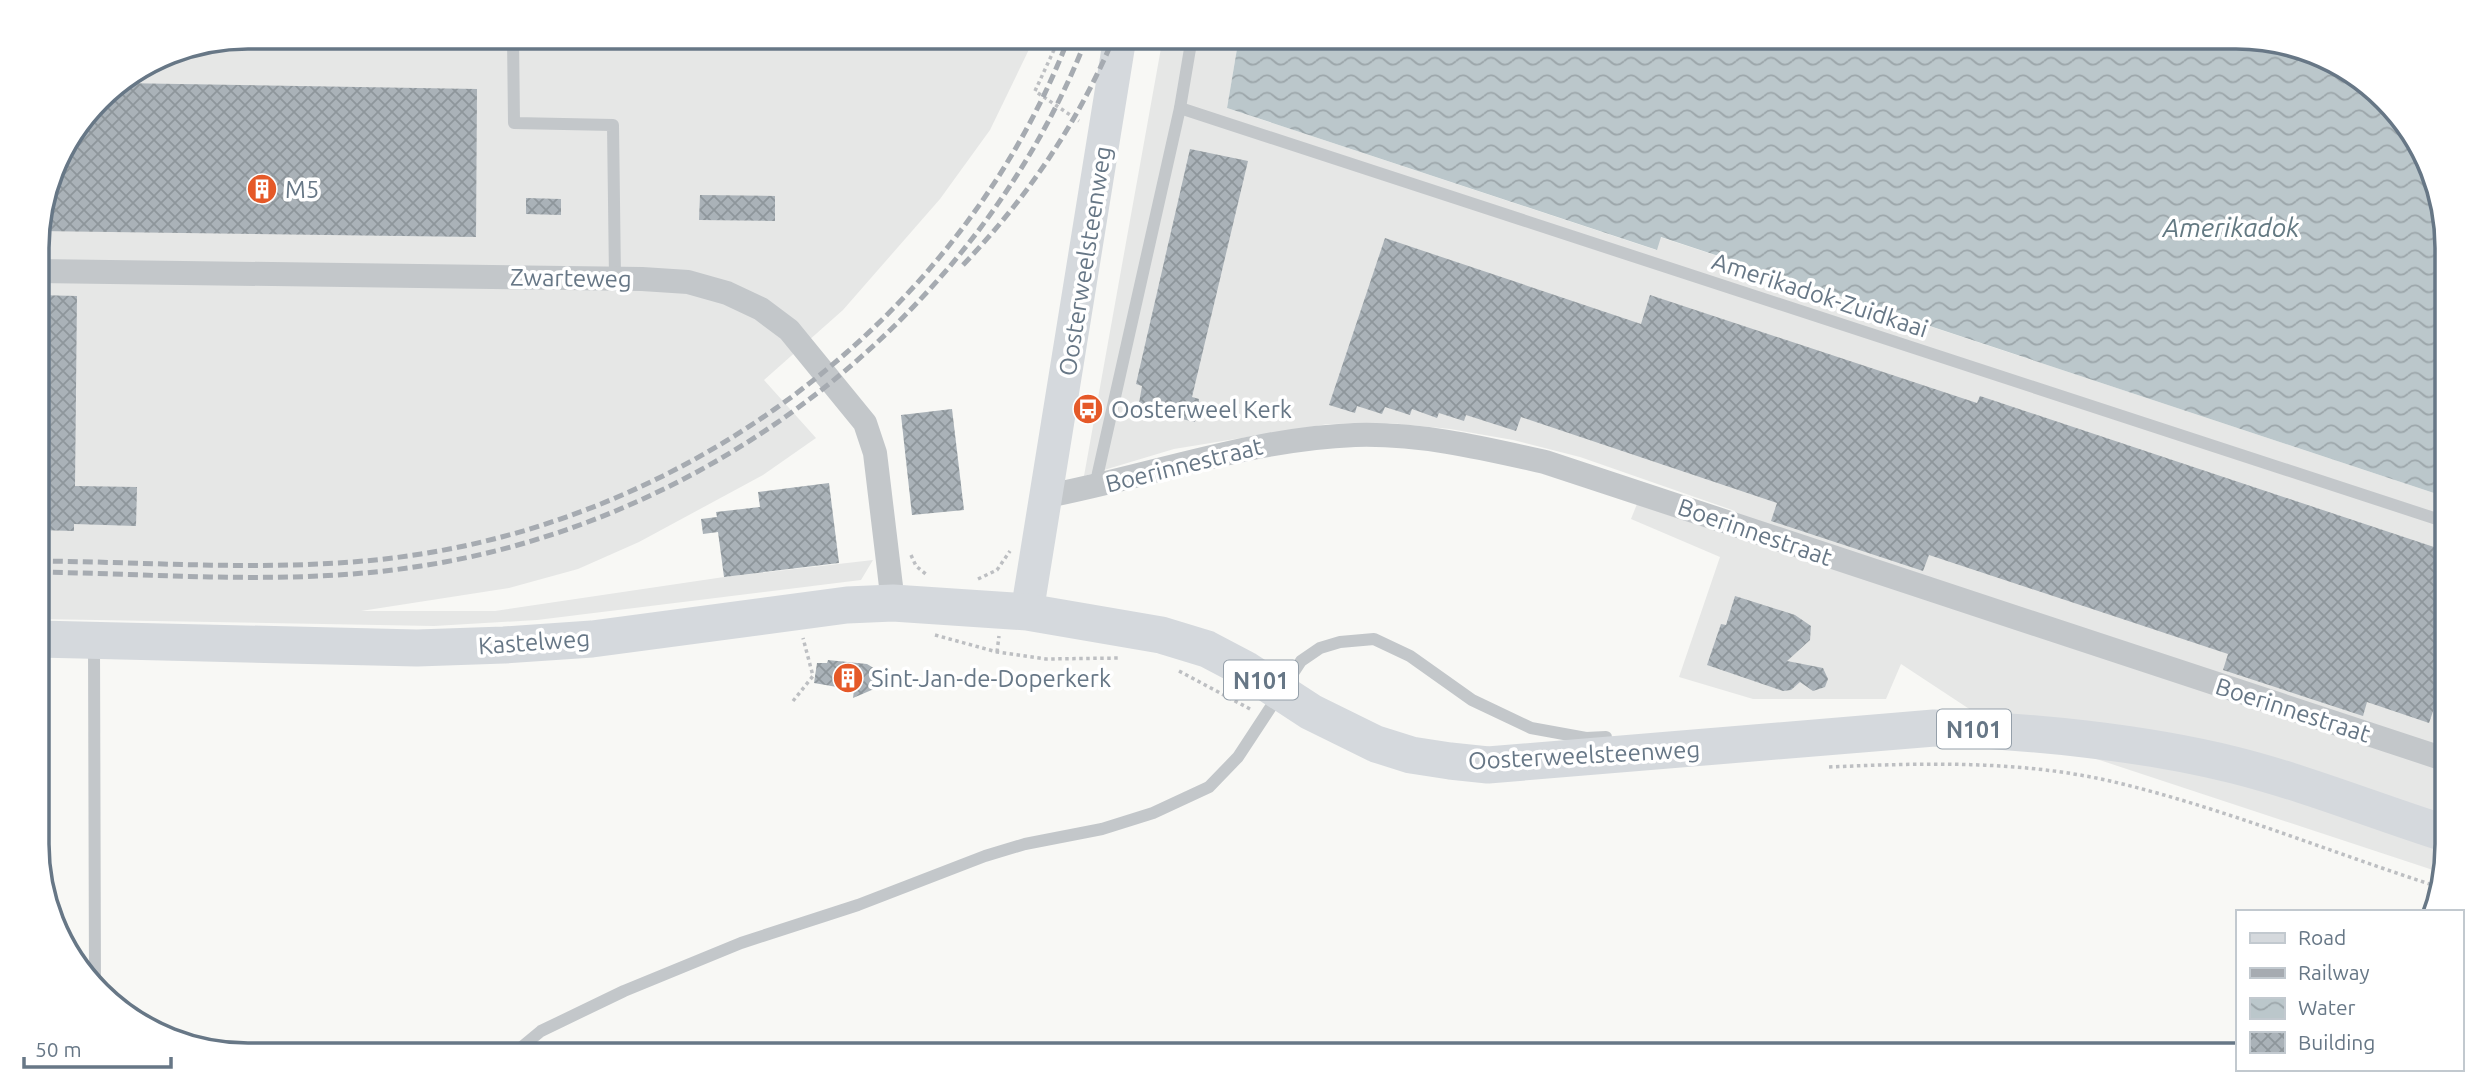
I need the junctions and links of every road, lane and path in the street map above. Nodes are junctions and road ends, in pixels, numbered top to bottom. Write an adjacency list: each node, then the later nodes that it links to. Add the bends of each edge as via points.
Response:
1 (513, 49): 8 (lane, via 514,123 613,125)
2 (1054, 49): 6 (path, via 1035,91)
3 (1118, 49): 10 (main road, Oosterweelsteenweg)
4 (1190, 49): 5 (lane)
5 (1180, 108): 9 (lane); 11 (lane, Amerikadok-Zuidkaai)
6 (1084, 124)
7 (49, 271): 8 (street, Zwarteweg)
8 (615, 278): 16 (street, Zwarteweg, via 688,282 727,293 761,309 789,330 865,423 876,453)
9 (1095, 487): 10 (street, Boerinnestraat); 25 (street, Boerinnestraat, via 1253,447 1309,439 1358,435 1468,445 1545,462)
10 (1047, 496): 17 (main road, Oosterweelsteenweg)
11 (2435, 518)
12 (1012, 549): 15 (path, via 997,570)
13 (910, 554): 14 (path)
14 (933, 581)
15 (967, 584)
16 (893, 603): 17 (main road, Kastelweg); 20 (main road, Kastelweg, via 504,645 416,648)
17 (1027, 612): 24 (main road, Oosterweelsteenweg / N101, via 1161,635 1207,649 1311,712 1376,744 1450,761 1488,765 1934,728 1996,730)
18 (802, 638): 21 (path, via 813,676)
19 (49, 639): 20 (main road, Kastelweg)
20 (94, 641): 27 (lane)
21 (793, 701)
22 (1692, 734): 24 (lane, via 1944,721 2046,725)
23 (1626, 737): 28 (lane, via 1586,738 1531,728 1472,700 1410,656 1374,639 1339,642 1301,661 1238,757 1209,787 1153,813 985,856 858,905 741,943 624,991 541,1031)
24 (2180, 755): 26 (main road, Oosterweelsteenweg / N101, via 2234,765)
25 (2435, 756)
26 (2435, 830)
27 (95, 971)
28 (526, 1043)

